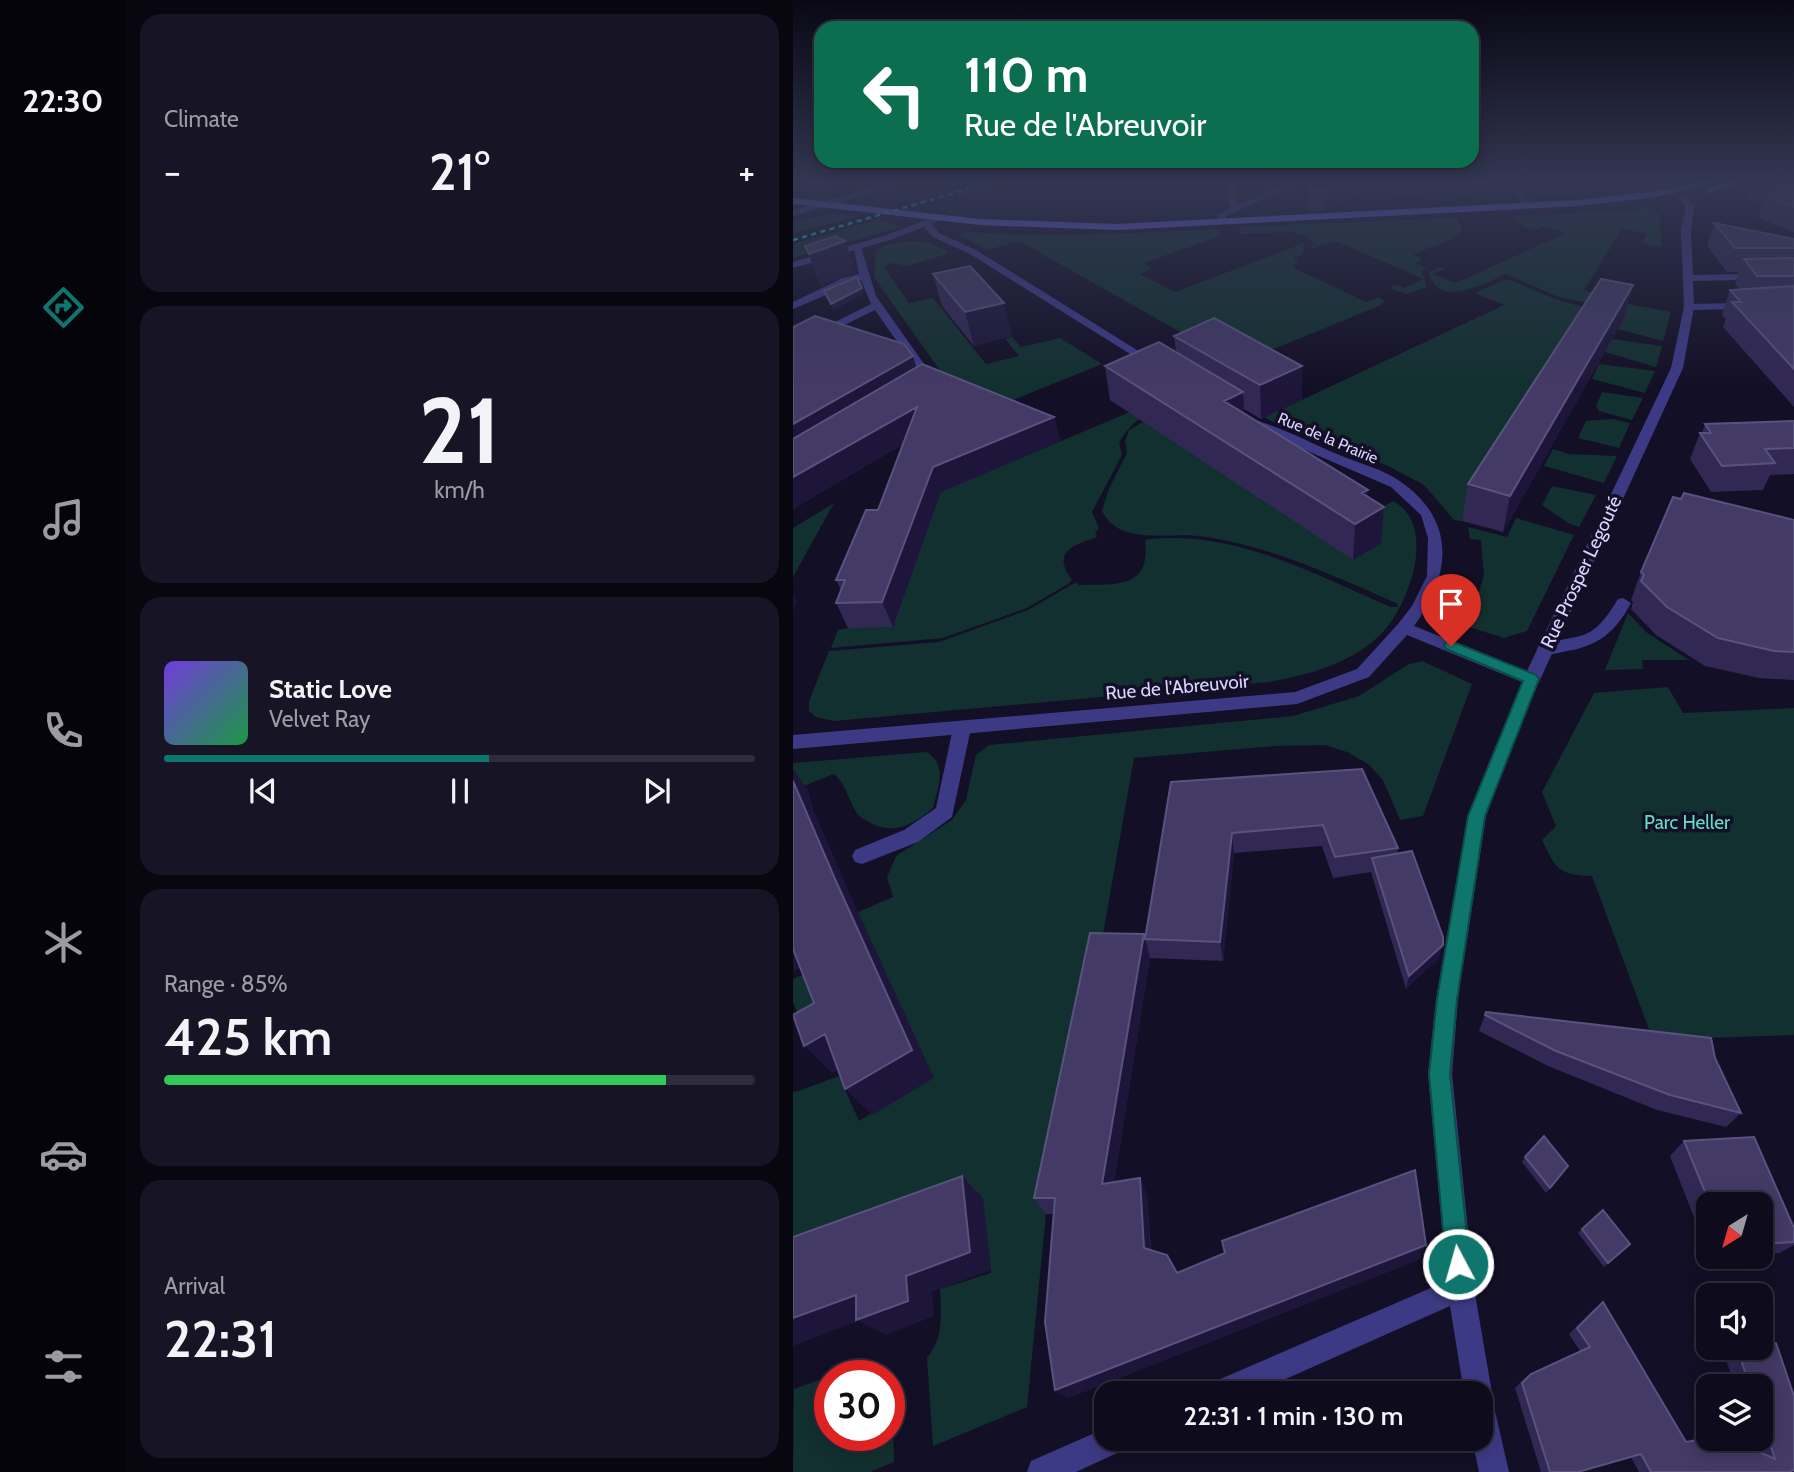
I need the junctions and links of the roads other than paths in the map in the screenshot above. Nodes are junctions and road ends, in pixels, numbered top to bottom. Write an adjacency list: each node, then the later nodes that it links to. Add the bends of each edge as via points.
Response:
1 (847, 250): 5 (street)
2 (857, 250): 6 (street)
3 (968, 250): 14 (street)
4 (1687, 250): 8 (street, Rue Prosper Legouté)
5 (793, 265)
6 (865, 276): 9 (street); 11 (street, via 847,279)
7 (1794, 276): 8 (street)
8 (1689, 278): 12 (street, Rue Prosper Legouté)
9 (877, 304): 13 (street); 15 (street, via 930,381)
10 (1794, 305): 12 (street)
11 (793, 306)
12 (1688, 307): 19 (street, Rue Prosper Legouté, via 1677,368)
13 (793, 347)
14 (1165, 371)
15 (919, 388)
16 (1243, 417): 18 (street, Rue de la Prairie, via 1396,484 1427,514 1435,538 1434,576)
17 (1623, 603): 19 (street, via 1603,634 1578,645)
18 (1404, 628): 20 (street); 21 (street, Rue de l'Abreuvoir, via 1363,673 1296,698)
19 (1545, 649): 20 (street, Rue Prosper Legouté)
20 (1531, 679): 24 (street, Rue Prosper Legouté, via 1477,816 1447,999 1440,1074)
21 (962, 728): 22 (street, Rue de l'Abreuvoir); 23 (street, via 945,812 911,836)
22 (793, 742)
23 (862, 856)
24 (1461, 1288): 25 (street); 26 (street, Rue Prosper Legouté)
25 (1248, 1381)
26 (1476, 1381)
27 (1094, 1449): 29 (street)
28 (1490, 1451): 30 (street)
29 (1042, 1472)
30 (1494, 1472)

